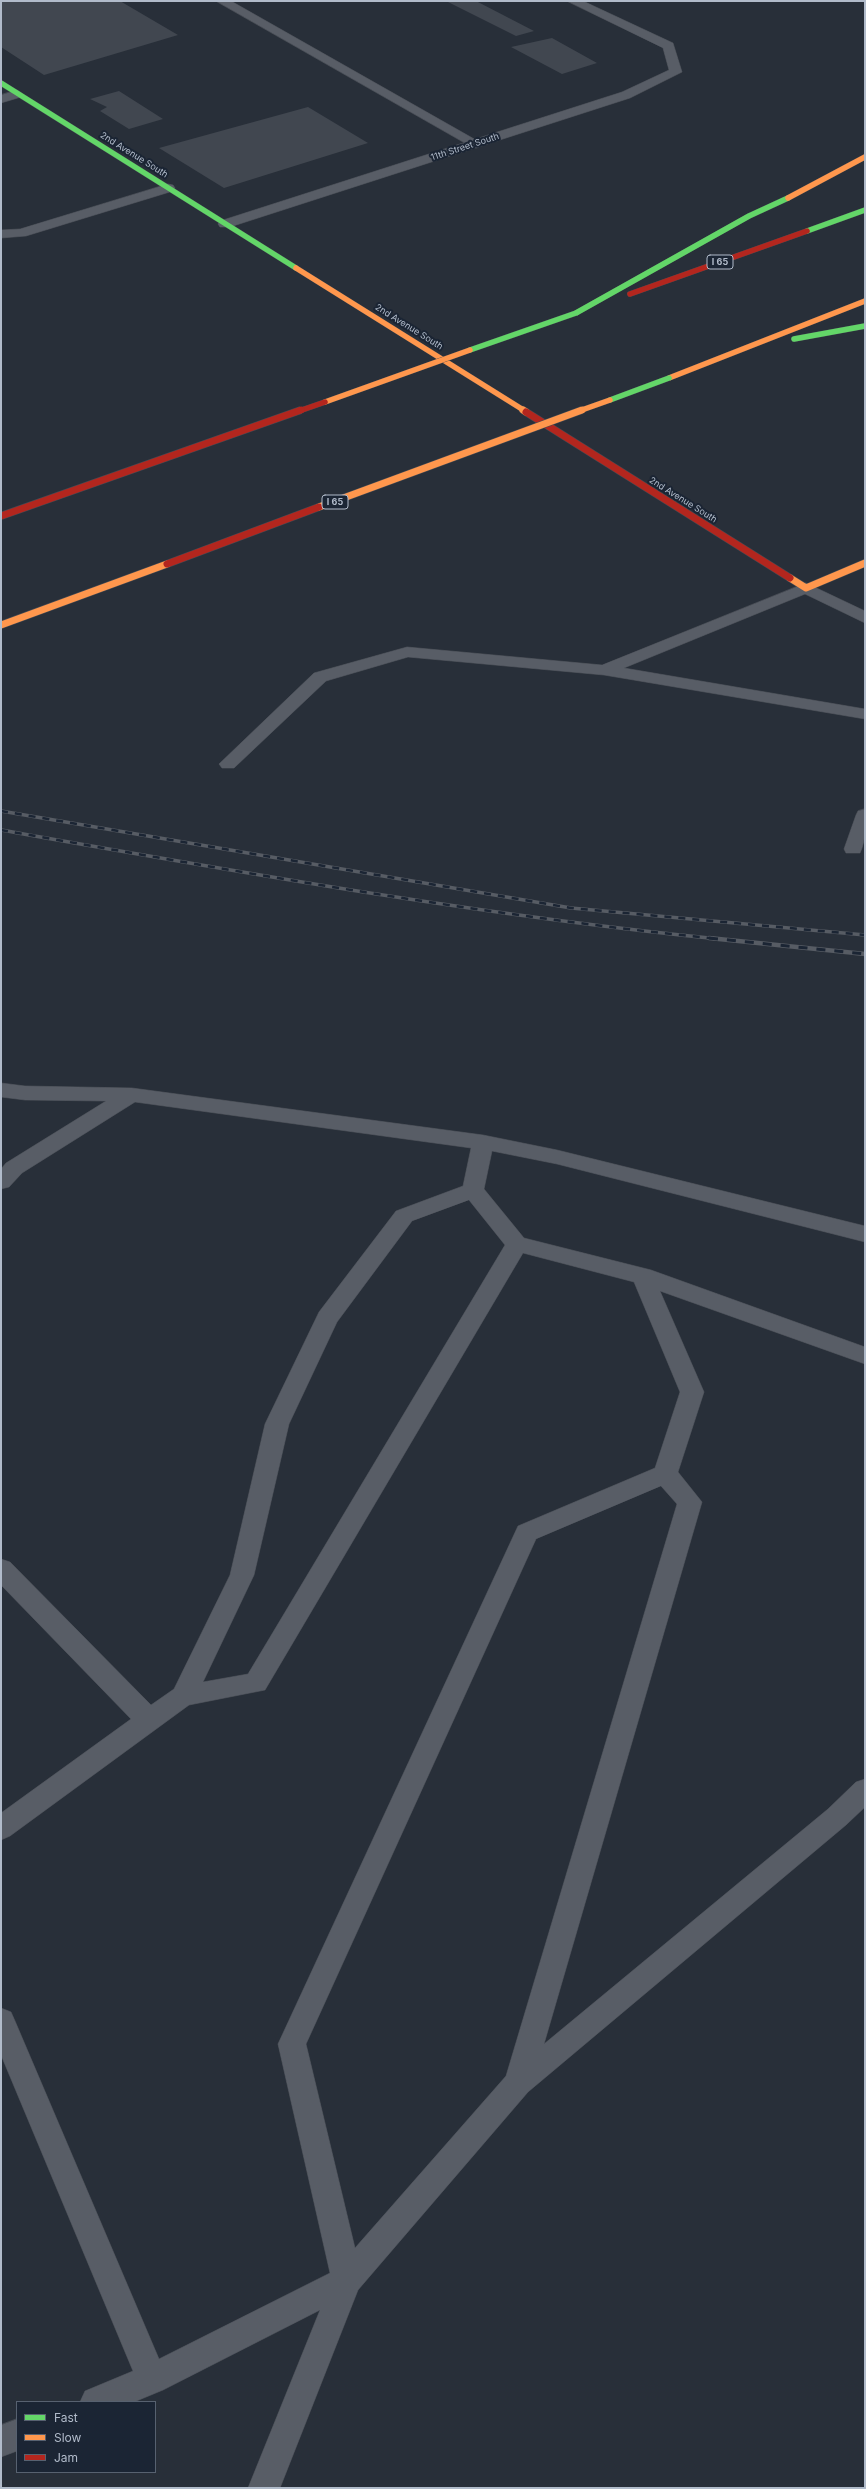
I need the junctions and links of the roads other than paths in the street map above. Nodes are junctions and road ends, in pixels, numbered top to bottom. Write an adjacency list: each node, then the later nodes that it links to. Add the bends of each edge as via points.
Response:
1 (222, 1): 6 (street)
2 (574, 1): 6 (street, 11th Street South, via 669,46 676,72 626,95)
3 (1, 83): 4 (main road, 2nd Avenue South)
4 (17, 94): 5 (street); 8 (main road, 2nd Avenue South)
5 (1, 99)
6 (477, 144): 10 (street, 11th Street South)
7 (865, 157): 13 (main road, via 813,186 742,220)
8 (168, 188): 10 (main road, 2nd Avenue South); 11 (street, via 21,233)
9 (865, 210): 13 (main road, I 65)
10 (225, 224): 18 (main road, 2nd Avenue South)
11 (1, 234)
12 (865, 301): 15 (main road, I 65)
13 (576, 313): 16 (main road, I 65, bridge)
14 (865, 326): 15 (main road)
15 (738, 350): 20 (main road, I 65, bridge, via 669,378)
16 (1, 516)
17 (865, 563): 18 (main road)
18 (806, 588): 19 (street); 21 (street)
19 (865, 618)
20 (1, 625)
21 (604, 670): 22 (street); 23 (street, via 407,652 320,677)
22 (865, 714)
23 (228, 764)
24 (865, 815): 25 (street)
25 (853, 850)
26 (1, 1090): 27 (street, via 26,1093)
27 (132, 1095): 28 (street); 29 (street, via 14,1168)
28 (483, 1142): 30 (street); 31 (street, via 557,1157)
29 (1, 1182)
30 (473, 1190): 32 (street); 37 (street, via 404,1216 327,1318 277,1424 242,1575)
31 (865, 1234)
32 (517, 1244): 33 (street); 37 (street, via 256,1683)
33 (643, 1276): 34 (street); 35 (street, via 692,1392)
34 (865, 1356)
35 (664, 1474): 42 (street, via 690,1502); 43 (street, via 527,1533 292,2044)
36 (1, 1569): 38 (street)
37 (183, 1696): 38 (street)
38 (148, 1719): 40 (street)
39 (865, 1790): 42 (street, via 837,1817)
40 (1, 1828)
41 (1, 2021): 44 (street)
42 (518, 2083): 43 (street)
43 (347, 2280): 44 (street); 48 (street)
44 (152, 2379): 45 (street)
45 (98, 2401)
46 (16, 2435): 47 (street)
47 (1, 2441)
48 (264, 2488)

